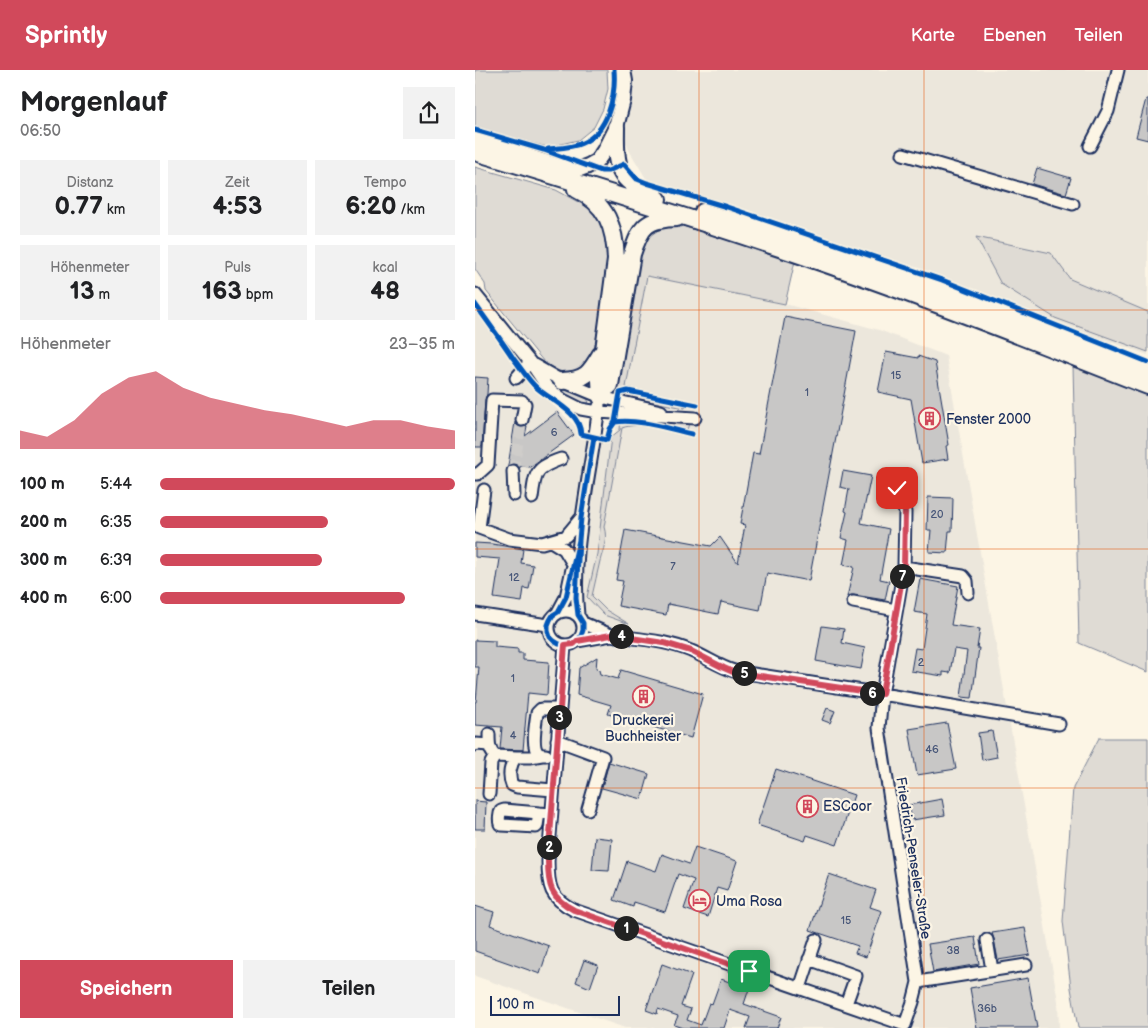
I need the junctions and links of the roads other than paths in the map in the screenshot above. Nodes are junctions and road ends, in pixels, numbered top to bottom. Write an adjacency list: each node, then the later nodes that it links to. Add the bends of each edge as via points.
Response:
1 (623, 70): 3 (main road, via 623,100)
2 (1118, 70): 5 (street, via 1108,111)
3 (616, 127): 8 (main road, via 597,161 580,169); 9 (highway, via 616,157 624,176)
4 (475, 139): 8 (main road)
5 (1090, 146)
6 (475, 152): 8 (highway)
7 (903, 154): 10 (street)
8 (560, 172): 9 (highway); 11 (highway); 13 (highway, via 567,184 596,202 612,228 616,260)
9 (658, 199): 15 (highway, via 783,236 955,295)
10 (1073, 204)
11 (686, 217): 18 (highway, via 853,273); 19 (highway, via 657,220 647,225 638,236 632,254 610,385)
12 (475, 294): 14 (street)
13 (604, 350): 17 (highway, via 593,369 580,378); 19 (highway)
14 (529, 362): 16 (street); 17 (street); 19 (street, via 547,387 563,400 581,410)
15 (1148, 372)
16 (516, 378)
17 (562, 381): 19 (street)
18 (1148, 386)
19 (599, 405): 19 (street, via 695,418); 28 (street)
20 (522, 420): 23 (street, via 524,402 493,400 488,465)
21 (561, 459): 27 (street, via 539,470)
22 (513, 471): 26 (street)
23 (475, 474)
24 (897, 488): 33 (street, Friedrich-Penseler-Straße, via 905,512)
25 (484, 490): 29 (street)
26 (514, 495)
27 (532, 498)
28 (581, 518): 30 (street); 31 (street, via 566,536)
29 (477, 528): 31 (street, via 509,539)
30 (579, 540): 32 (street); 39 (street, via 576,598)
31 (551, 541): 32 (street, via 564,550)
32 (573, 564): 37 (street)
33 (904, 567): 34 (street, via 963,576); 36 (street, Friedrich-Penseler-Straße)
34 (968, 593)
35 (853, 602): 36 (street)
36 (897, 610): 44 (street, Friedrich-Penseler-Straße)
37 (558, 612): 39 (street, via 569,610); 40 (street)
38 (475, 614): 40 (street)
39 (580, 619): 41 (street); 42 (street, via 583,630)
40 (548, 625): 43 (street, via 554,641)
41 (611, 635): 42 (street); 44 (street, via 678,646 733,672)
42 (577, 641): 43 (street)
43 (565, 645): 45 (street, Friedrich-Penseler-Straße)
44 (882, 694): 46 (street); 63 (street, Friedrich-Penseler-Straße, via 879,728)
45 (559, 708): 47 (street, Friedrich-Penseler-Straße); 49 (street, via 541,709 537,713 534,746)
46 (1059, 724)
47 (557, 740): 50 (street, Friedrich-Penseler-Straße); 55 (street, via 603,757)
48 (475, 745): 51 (street, via 489,739)
49 (542, 755): 50 (street); 52 (street)
50 (556, 755): 53 (street, Friedrich-Penseler-Straße)
51 (495, 756): 52 (street); 54 (street, via 491,763)
52 (515, 757): 53 (street, via 510,766 512,785 523,789)
53 (553, 790): 57 (street, Friedrich-Penseler-Straße)
54 (489, 794)
55 (588, 809)
56 (539, 813): 57 (street)
57 (551, 814): 64 (street, Friedrich-Penseler-Straße, via 549,885 562,904)
58 (816, 940): 60 (street)
59 (987, 940): 62 (street)
60 (809, 959): 64 (street); 65 (street, via 856,976)
61 (1026, 965): 62 (street)
62 (993, 970): 63 (street)
63 (918, 982): 66 (street, Friedrich-Penseler-Straße)
64 (799, 988): 65 (street, Friedrich-Penseler-Straße)
65 (846, 1004): 66 (street, Friedrich-Penseler-Straße)
66 (908, 1027)

